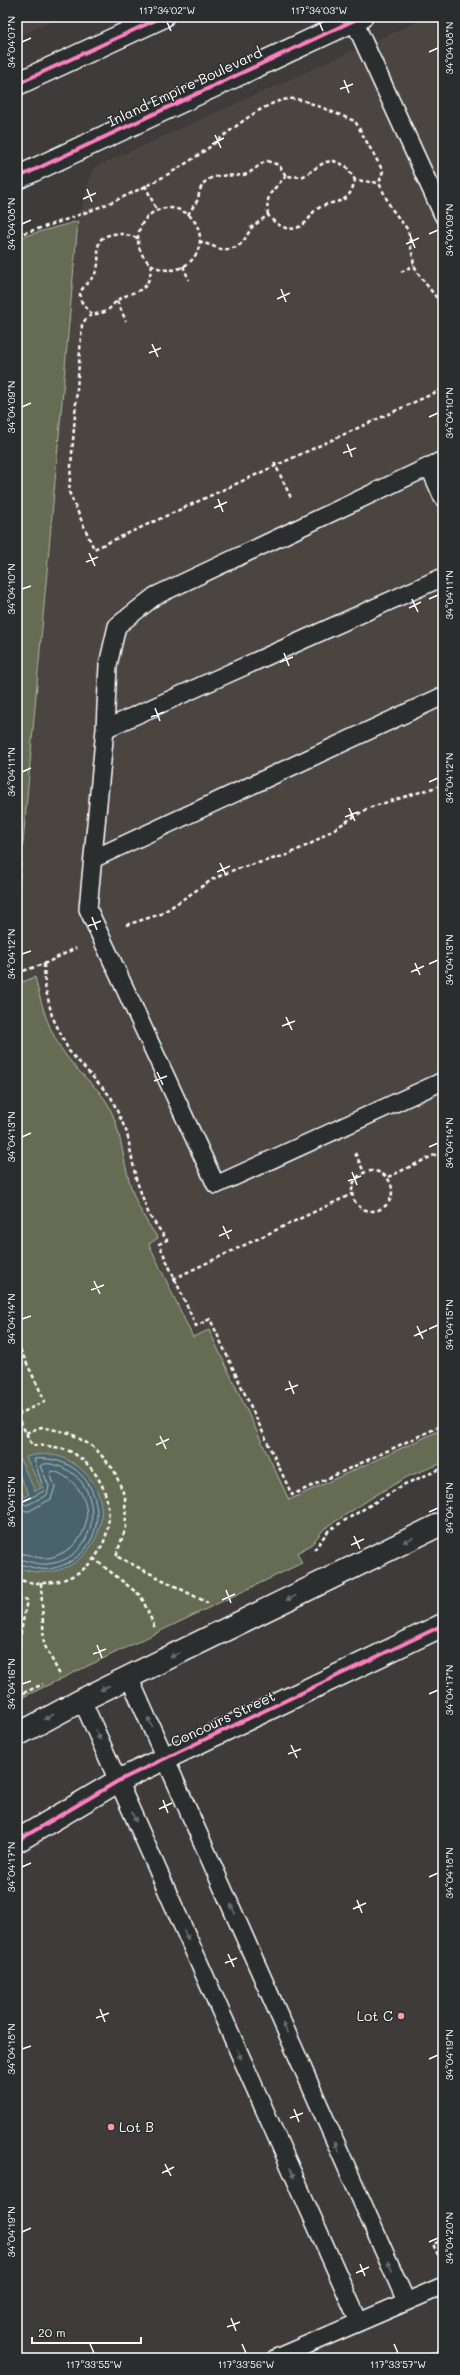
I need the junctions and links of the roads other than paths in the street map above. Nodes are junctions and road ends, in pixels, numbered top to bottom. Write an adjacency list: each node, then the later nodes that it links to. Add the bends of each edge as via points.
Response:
1 (162, 17): 3 (street)
2 (356, 18): 4 (street, Inland Empire Boulevard); 5 (lane)
3 (17, 84)
4 (17, 178)
5 (443, 215)
6 (436, 463): 7 (lane); 10 (lane, via 156,596 117,626 108,665)
7 (443, 498)
8 (443, 577): 10 (lane)
9 (443, 696): 11 (lane)
10 (105, 730): 11 (lane)
11 (93, 859): 12 (lane, via 88,909 216,1185)
12 (443, 1081)
13 (443, 1523): 15 (street, one-way to 15)
14 (443, 1625): 18 (street, Concours Street)
15 (129, 1677): 16 (street, one-way to 16); 18 (lane, one-way to 15)
16 (82, 1700): 17 (street, one-way to 17); 19 (lane, one-way to 19)
17 (17, 1735)
18 (166, 1758): 19 (street, Concours Street); 22 (lane, one-way to 18)
19 (118, 1781): 20 (street, Concours Street); 23 (lane, one-way to 23)
20 (17, 1841)
21 (443, 2286): 22 (lane)
22 (406, 2302): 23 (lane)
23 (359, 2322): 24 (lane)
24 (276, 2358)

